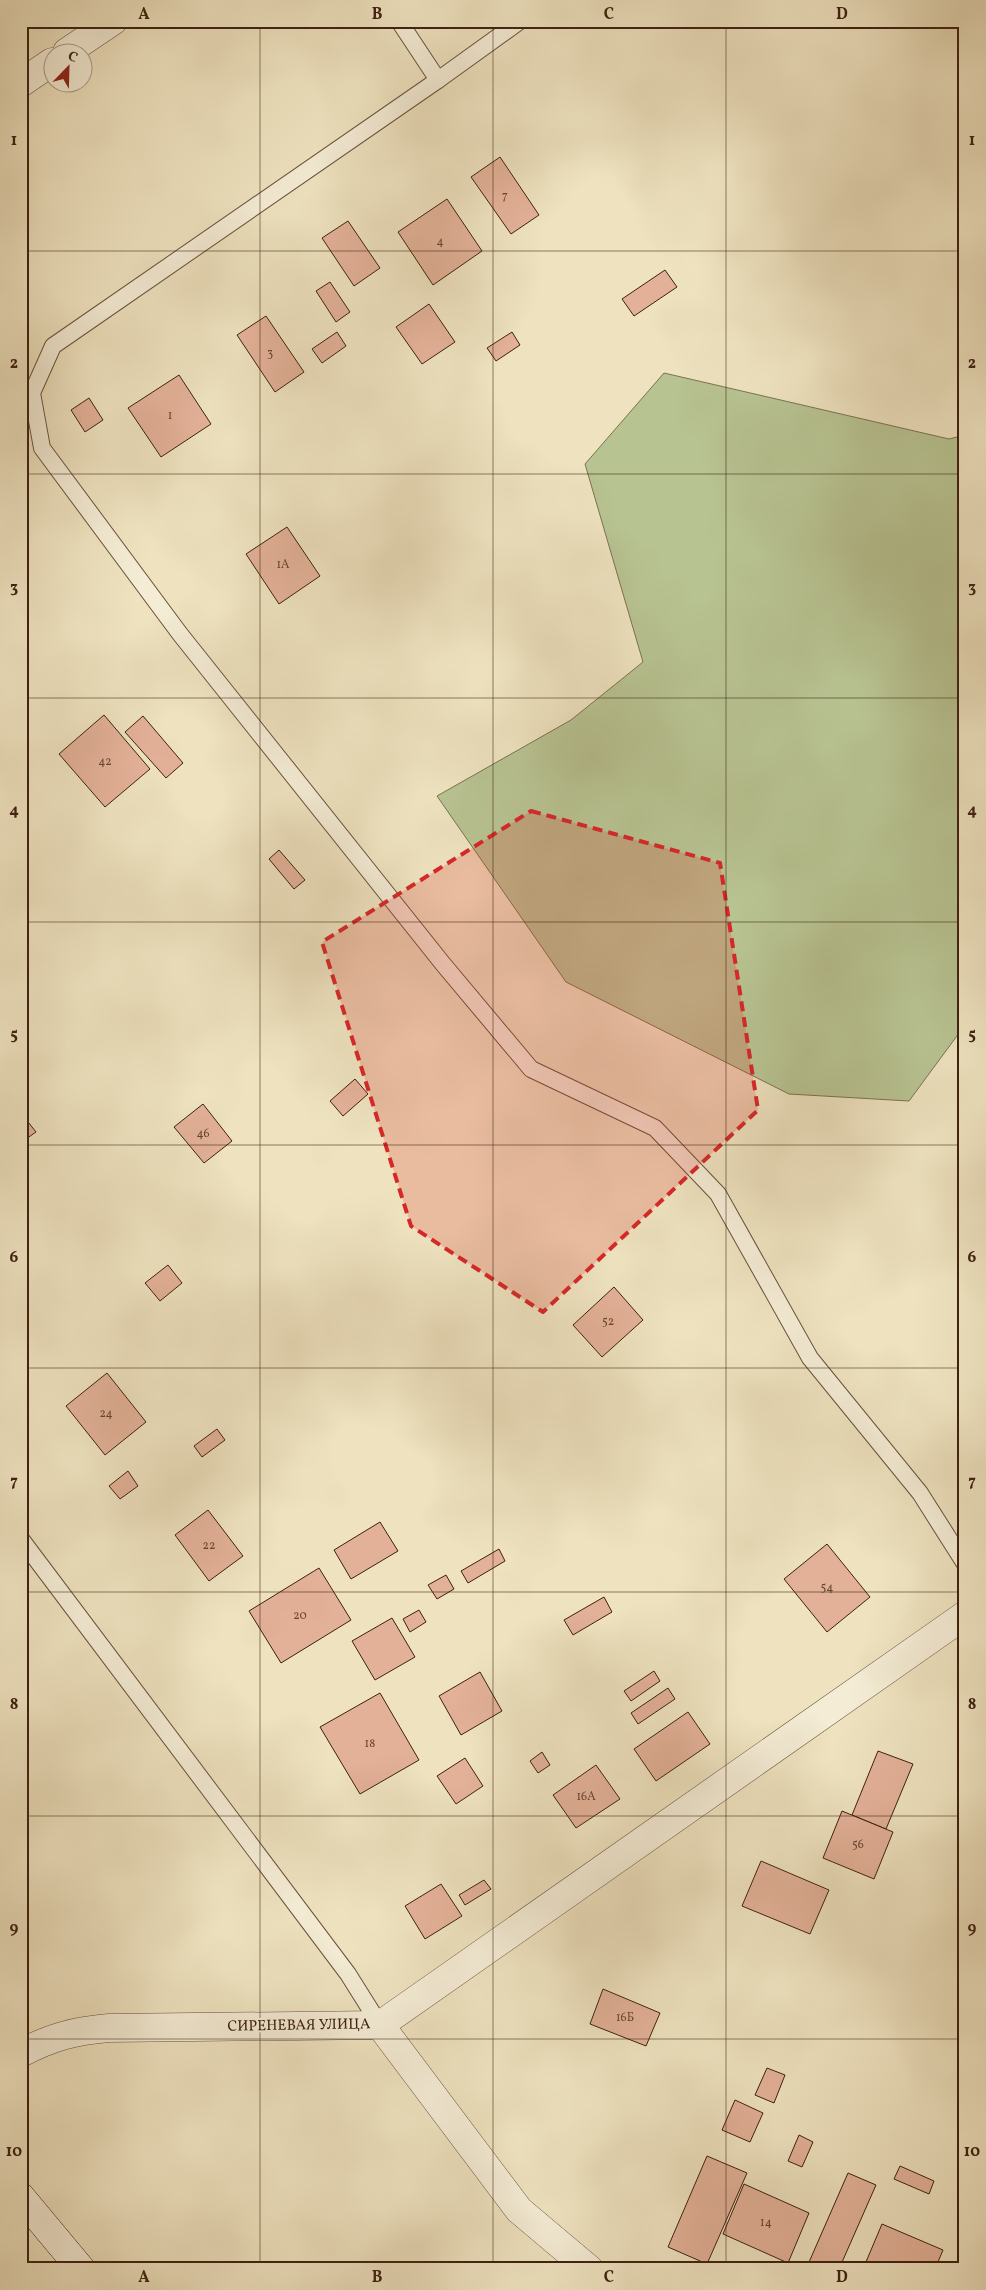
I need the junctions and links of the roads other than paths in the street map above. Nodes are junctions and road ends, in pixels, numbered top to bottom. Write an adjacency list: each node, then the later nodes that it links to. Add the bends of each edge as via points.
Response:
1 (113, 21): 4 (street)
2 (399, 21): 6 (lane)
3 (520, 21): 6 (lane)
4 (82, 42)
5 (42, 69): 7 (street)
6 (438, 80): 9 (lane, via 53,346 32,393 42,448 180,634 443,964 532,1069 655,1128 718,1194 810,1358 920,1493)
7 (21, 84)
8 (21, 1539): 11 (lane, via 348,1974)
9 (965, 1564)
10 (965, 1616): 11 (street)
11 (380, 2025): 12 (street, СИРЕНЕВАЯ УЛИЦА, via 109,2028 75,2031 44,2041); 15 (street, СИРЕНЕВАЯ УЛИЦА, via 519,2210)
12 (21, 2054)
13 (21, 2197): 14 (street)
14 (81, 2269)
15 (589, 2269)

